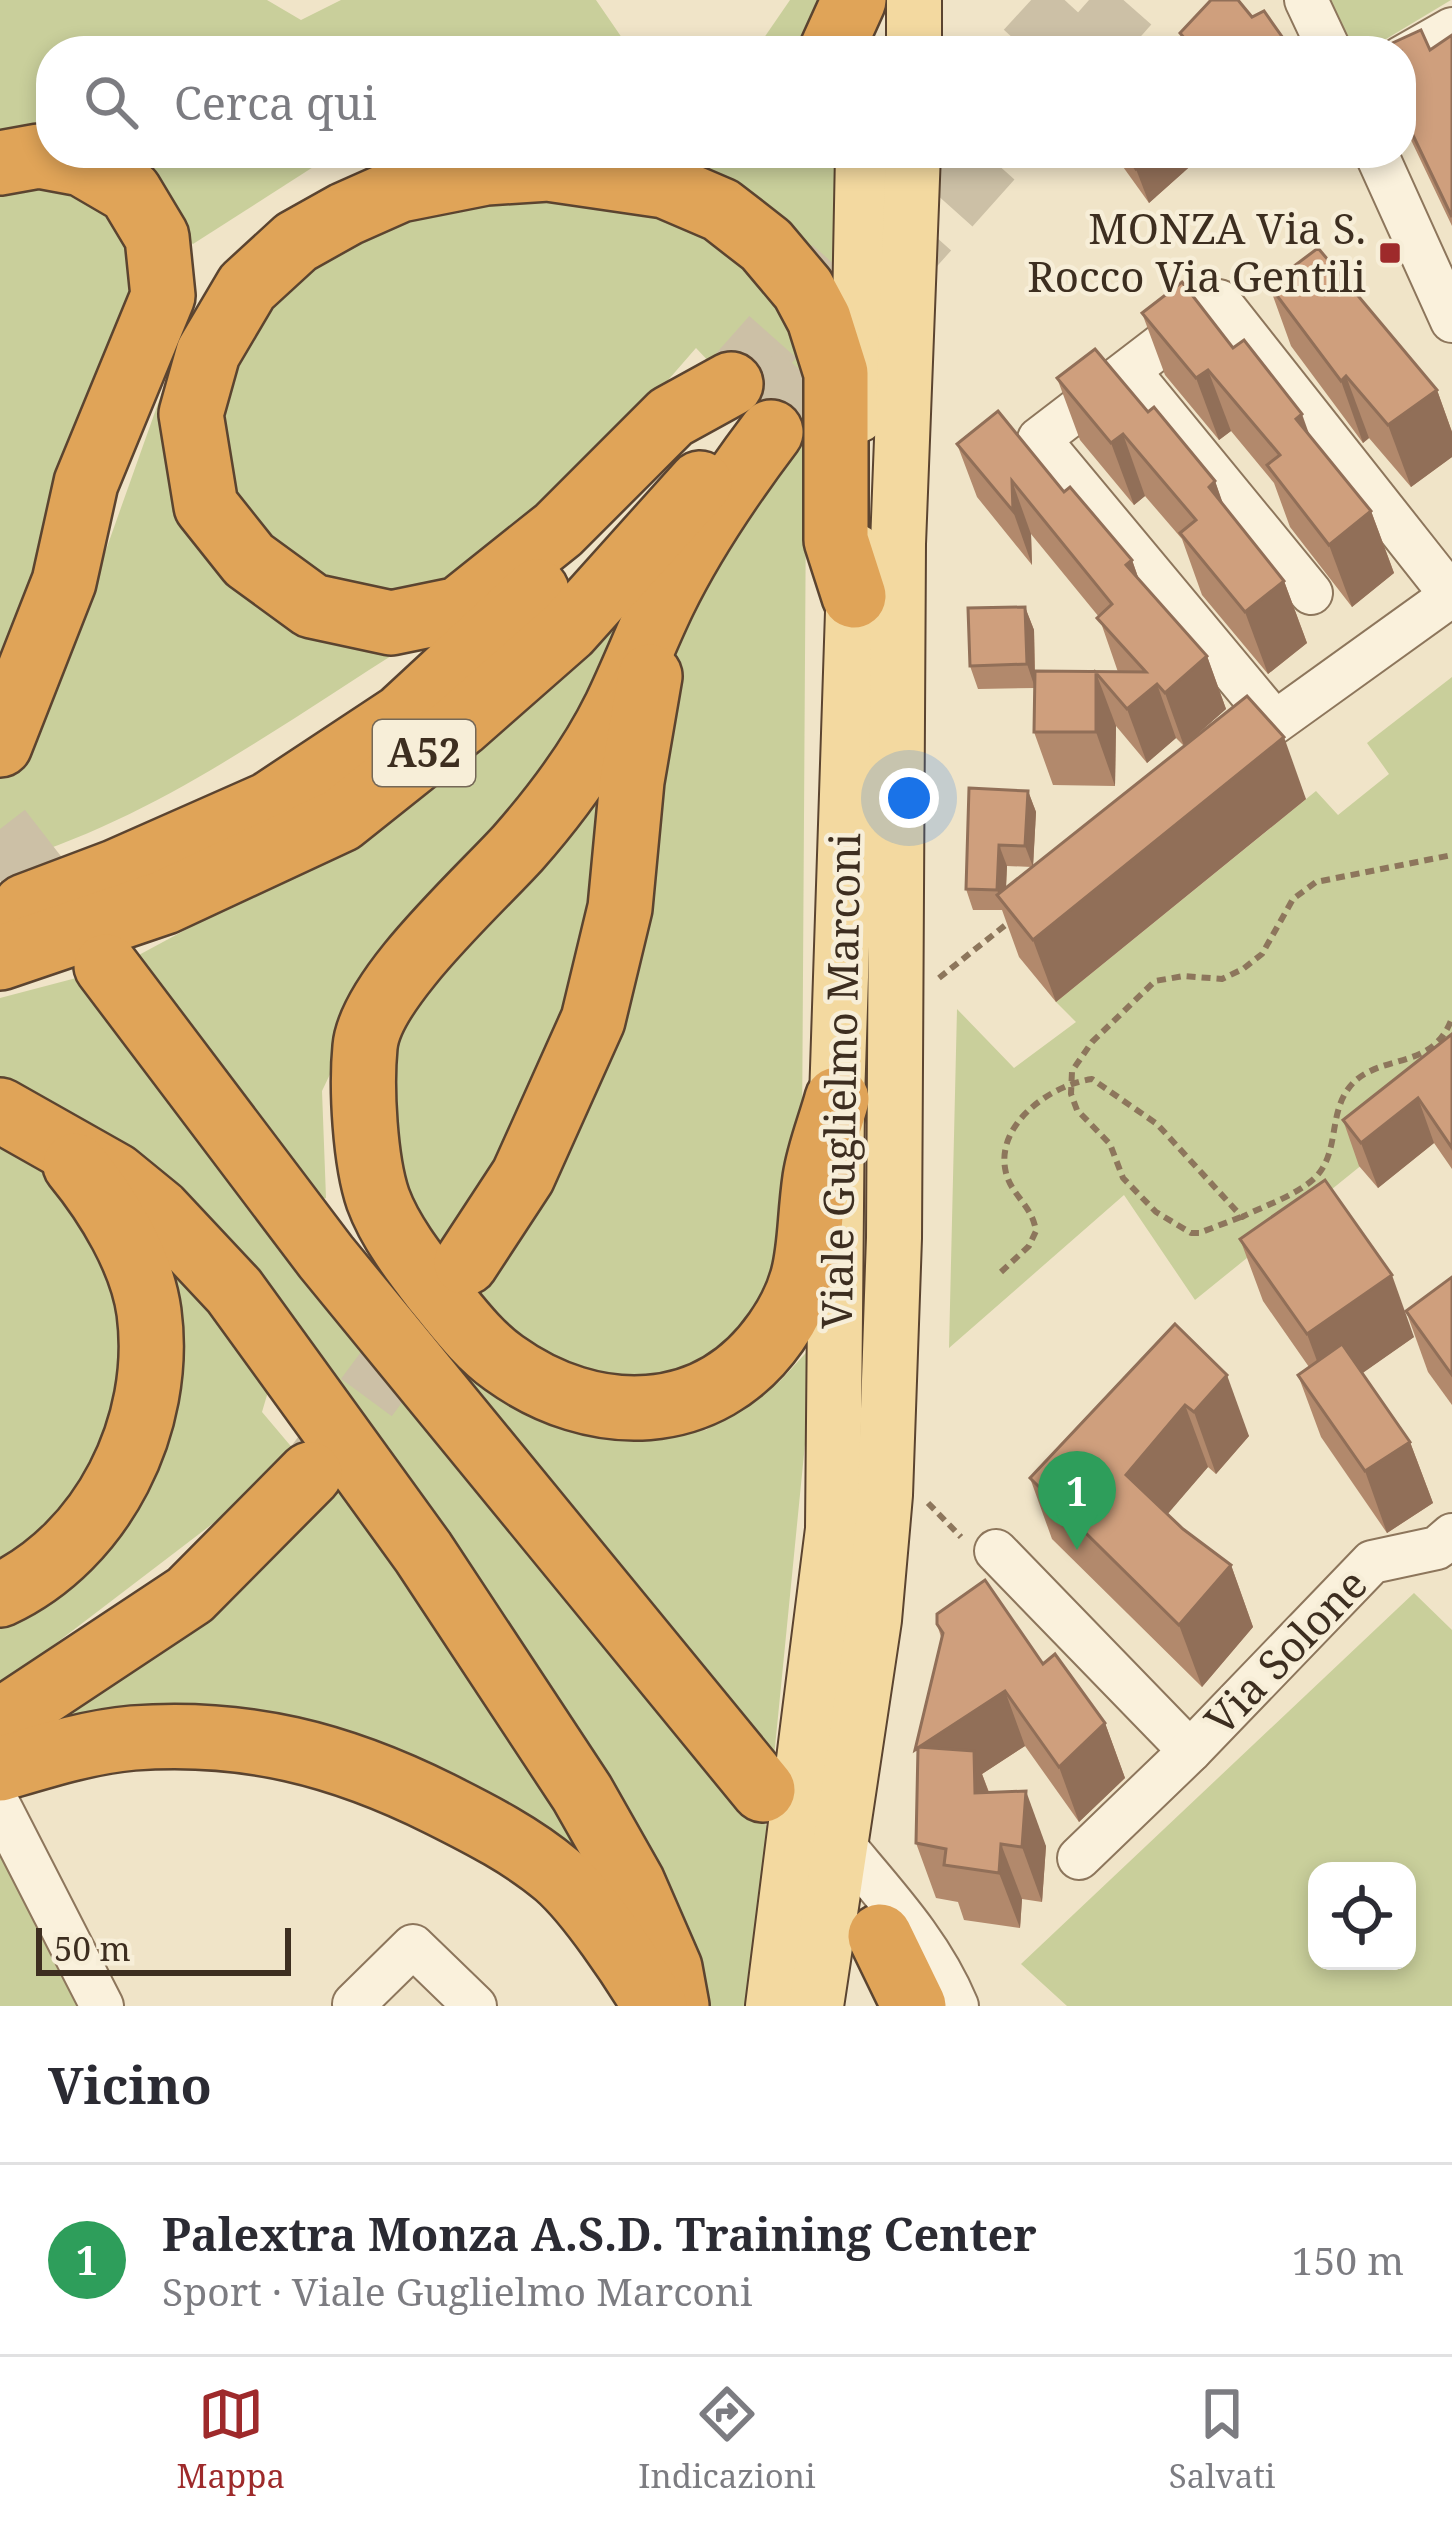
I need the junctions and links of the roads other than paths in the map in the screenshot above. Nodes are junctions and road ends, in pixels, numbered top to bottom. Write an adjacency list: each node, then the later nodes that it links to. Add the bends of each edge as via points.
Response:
1 (854, 0): 6 (highway)
2 (867, 0): 7 (main road)
3 (914, 0): 8 (main road)
4 (1306, 0): 9 (street)
5 (1452, 29): 10 (street)
6 (838, 36)
7 (866, 36)
8 (914, 36)
9 (1323, 36)
10 (1416, 49)
11 (36, 157): 12 (highway)
12 (0, 163)
13 (89, 168): 21 (highway, via 130,192 157,237 163,296 86,483)
14 (352, 168): 21 (highway, via 249,231 206,274 172,332 115,482)
15 (863, 168): 23 (main road, Viale Guglielmo Marconi)
16 (912, 168): 46 (main road, Viale Guglielmo Marconi, via 898,544 885,1496)
17 (1383, 168): 18 (street)
18 (1452, 321)
19 (1129, 370): 22 (street); 24 (street, via 1219,301); 26 (street, via 1039,439)
20 (754, 411): 23 (highway, via 671,417 558,530 459,609 391,623 312,606 249,560 206,506 191,414 208,353 247,287 296,242 346,214 400,190 486,172 548,169 665,186 721,210 766,245 819,319 836,374 836,540); 25 (highway, via 724,498); 29 (highway, A52, via 402,716 268,804); 30 (highway, A52, via 568,630 340,820 165,902)
21 (64, 582): 27 (highway)
22 (1311, 593)
23 (854, 596): 33 (main road, Viale Guglielmo Marconi)
24 (1452, 596): 26 (street)
25 (665, 598): 32 (highway, via 614,712 570,782 393,988); 35 (highway, via 632,781 620,908 593,1021 523,1176)
26 (1274, 721): 28 (street)
27 (0, 745)
28 (1218, 765)
29 (0, 915)
30 (0, 958)
31 (106, 965): 36 (highway)
32 (365, 1043): 33 (highway, via 368,1161 380,1203 418,1268 505,1364 572,1400 610,1408 666,1407 704,1393 774,1335 809,1265 815,1174); 36 (highway, via 341,1127 340,1164 343,1226)
33 (837, 1099): 54 (main road, Viale Guglielmo Marconi, via 832,1529)
34 (26, 1123): 40 (highway, via 94,1188 120,1228 149,1310 151,1388 129,1459 88,1527 32,1580); 53 (highway, via 159,1210 234,1291 423,1552 582,1793 670,1968)
35 (466, 1263)
36 (365, 1302): 44 (highway)
37 (310, 1474): 41 (highway, via 190,1595)
38 (1452, 1535): 42 (street, Via Solone, via 1437,1548 1372,1562)
39 (997, 1551): 42 (street, Via Solone)
40 (0, 1595)
41 (0, 1721)
42 (1190, 1751): 47 (street, Via Solone)
43 (0, 1769): 52 (highway, via 132,1738 248,1742 349,1762 457,1812 559,1876)
44 (763, 1790)
45 (0, 1807): 50 (street)
46 (841, 1842): 55 (main road, Viale Guglielmo Marconi); 57 (street, via 910,1925)
47 (1078, 1858)
48 (880, 1936): 56 (highway)
49 (353, 2004): 51 (street, via 413,1946)
50 (102, 2006)
51 (475, 2006)
52 (656, 2006)
53 (676, 2006)
54 (772, 2006)
55 (816, 2006)
56 (914, 2006)
57 (957, 2006)

